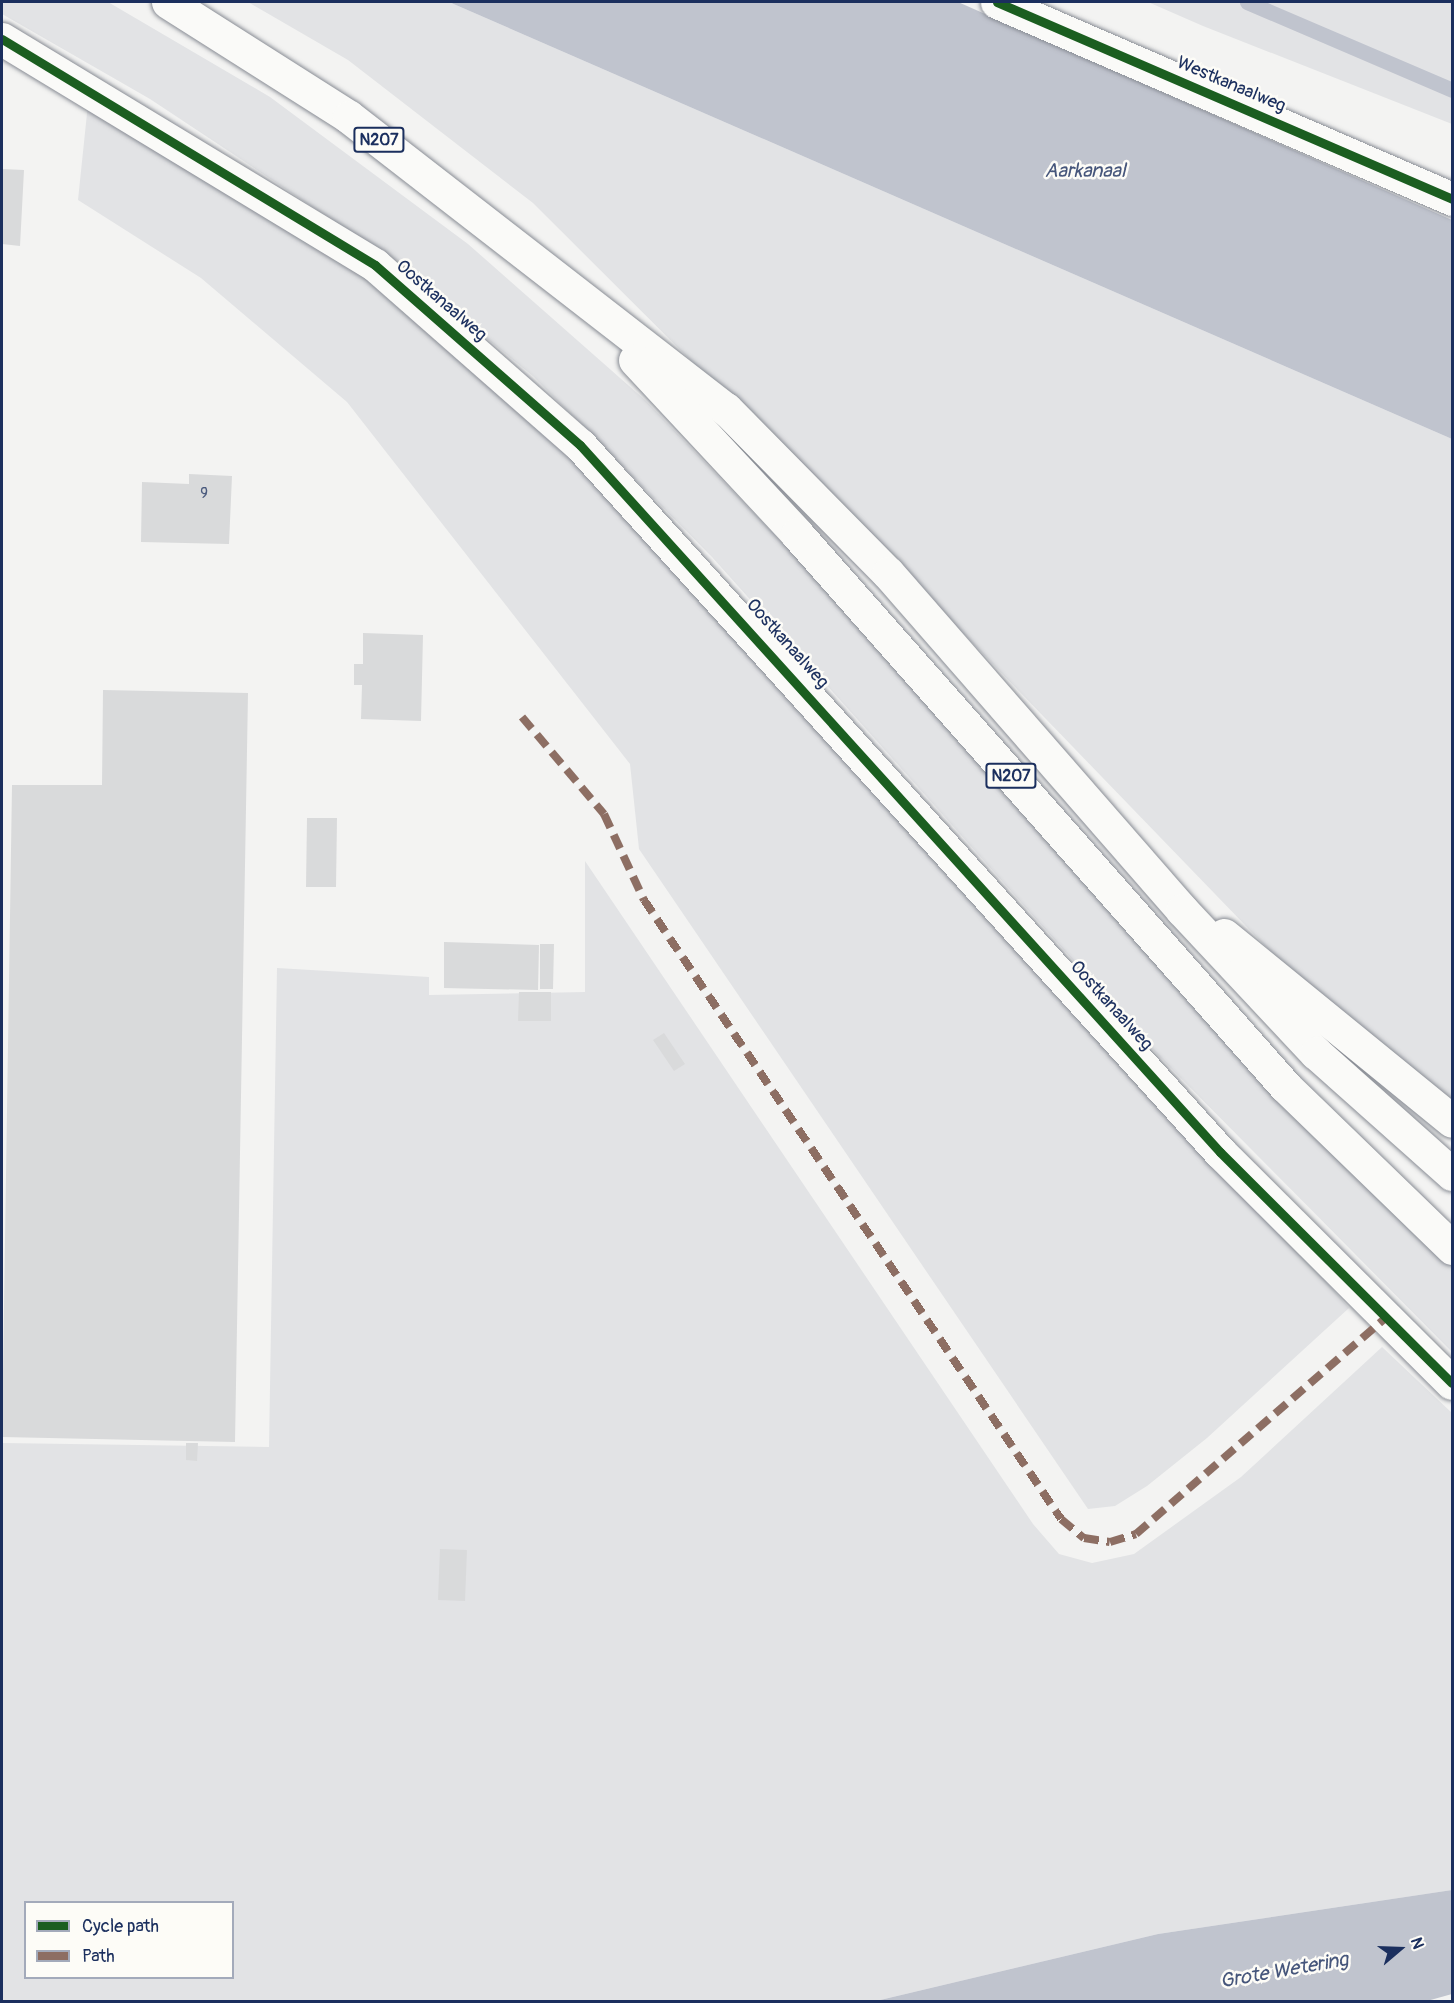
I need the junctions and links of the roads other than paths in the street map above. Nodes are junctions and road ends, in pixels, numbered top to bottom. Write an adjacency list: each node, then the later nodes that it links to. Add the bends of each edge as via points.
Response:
1 (168, 2): 5 (main road, N207, via 349,117)
2 (997, 2): 4 (main road, Westkanaalweg)
3 (2, 39): 10 (main road, Oostkanaalweg, via 375,265 580,445 1220,1152)
4 (1452, 199)
5 (577, 297): 6 (main road, N207, via 726,409 823,504); 9 (main road, N207, via 805,543 1285,1086)
6 (1182, 910): 7 (main road, N207, via 1242,945); 8 (main road, N207, via 1316,1053)
7 (1452, 1121)
8 (1452, 1174)
9 (1452, 1248)
10 (1452, 1383)

